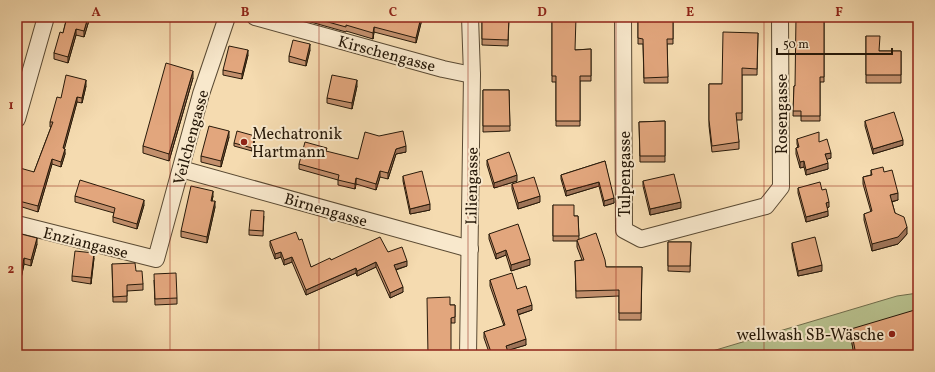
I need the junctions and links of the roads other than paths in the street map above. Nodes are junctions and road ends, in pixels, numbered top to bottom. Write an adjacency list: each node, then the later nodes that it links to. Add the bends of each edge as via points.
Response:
1 (46, 17): 8 (street)
2 (227, 17): 9 (street, Veilchengasse, via 201,94)
3 (255, 17): 7 (street, Kirschengasse)
4 (470, 17): 7 (street, Liliengasse)
5 (623, 17): 10 (street, Tulpengasse, via 624,230 641,239 766,206)
6 (780, 17): 10 (street, Rosengasse)
7 (472, 75): 12 (street, Liliengasse)
8 (17, 119)
9 (181, 169): 12 (street, Birnengasse); 13 (street, Veilchengasse)
10 (781, 187)
11 (17, 224): 13 (street, Enziangasse)
12 (470, 250): 14 (street, Liliengasse)
13 (156, 259)
14 (468, 355)

